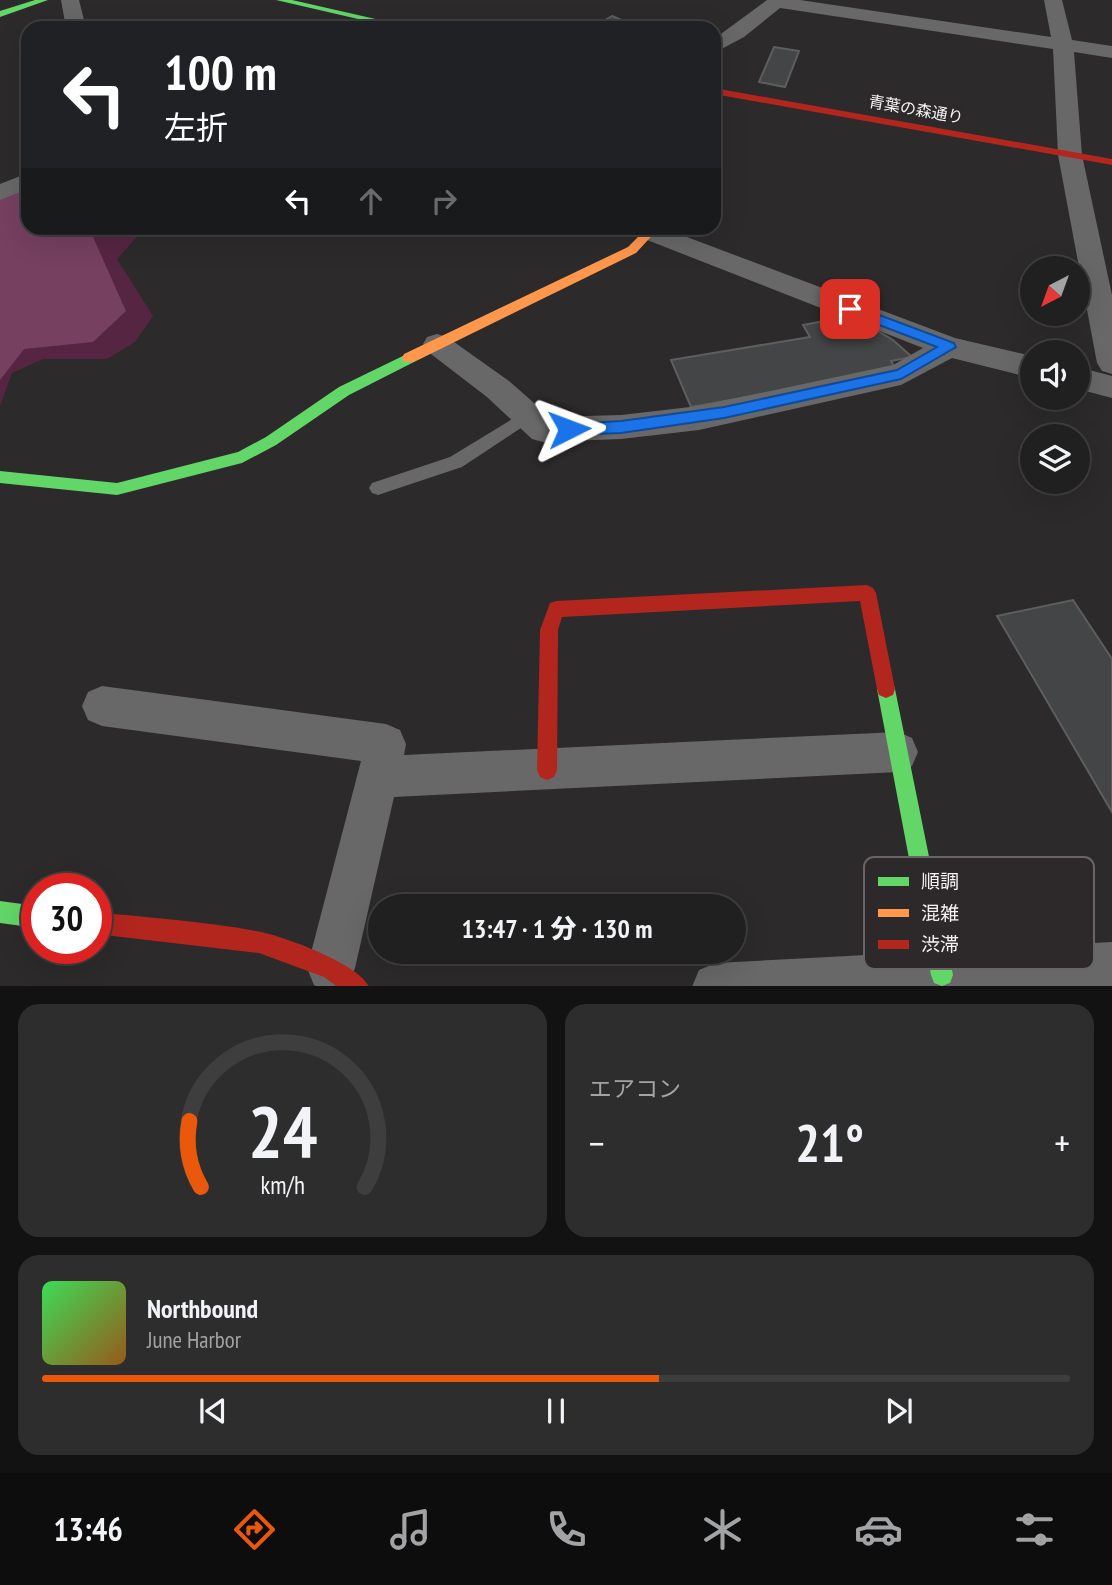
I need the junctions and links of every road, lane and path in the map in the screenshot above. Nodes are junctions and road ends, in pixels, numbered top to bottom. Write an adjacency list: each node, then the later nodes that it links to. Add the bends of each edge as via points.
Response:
1 (44, 0): 6 (street)
2 (70, 0): 7 (street)
3 (280, 0): 8 (street)
4 (1053, 0): 10 (street)
5 (777, 1): 9 (street); 10 (street)
6 (0, 14)
7 (74, 21)
8 (378, 21)
9 (721, 43)
10 (1063, 45): 11 (street); 13 (street)
11 (1112, 52)
12 (721, 92): 13 (street, 青葉の森通り)
13 (1070, 155): 14 (street, 青葉の森通り); 21 (street)
14 (1112, 162)
15 (21, 183): 16 (street)
16 (0, 193)
17 (647, 235): 19 (street, via 632,250)
18 (665, 235): 20 (street)
19 (437, 344): 25 (street); 26 (street, via 344,391 242,457 117,489)
20 (949, 347): 22 (street); 25 (street, via 901,374 699,418 543,430)
21 (1112, 363)
22 (1020, 364)
23 (1090, 381): 24 (street)
24 (1112, 387)
25 (527, 416): 27 (lane, via 456,462)
26 (0, 477)
27 (378, 488)
28 (102, 706): 31 (street, via 386,744)
29 (898, 752): 30 (street); 30 (street, via 867,593 556,609 549,629); 32 (street)
30 (547, 769): 31 (street)
31 (378, 777): 41 (street)
32 (919, 857)
33 (0, 912): 34 (street)
34 (21, 914)
35 (112, 925): 41 (street, via 259,942)
36 (1112, 966): 37 (street)
37 (1094, 967)
38 (941, 969): 40 (street)
39 (1055, 969): 40 (street)
40 (942, 975): 42 (street)
41 (344, 977)
42 (716, 986)

